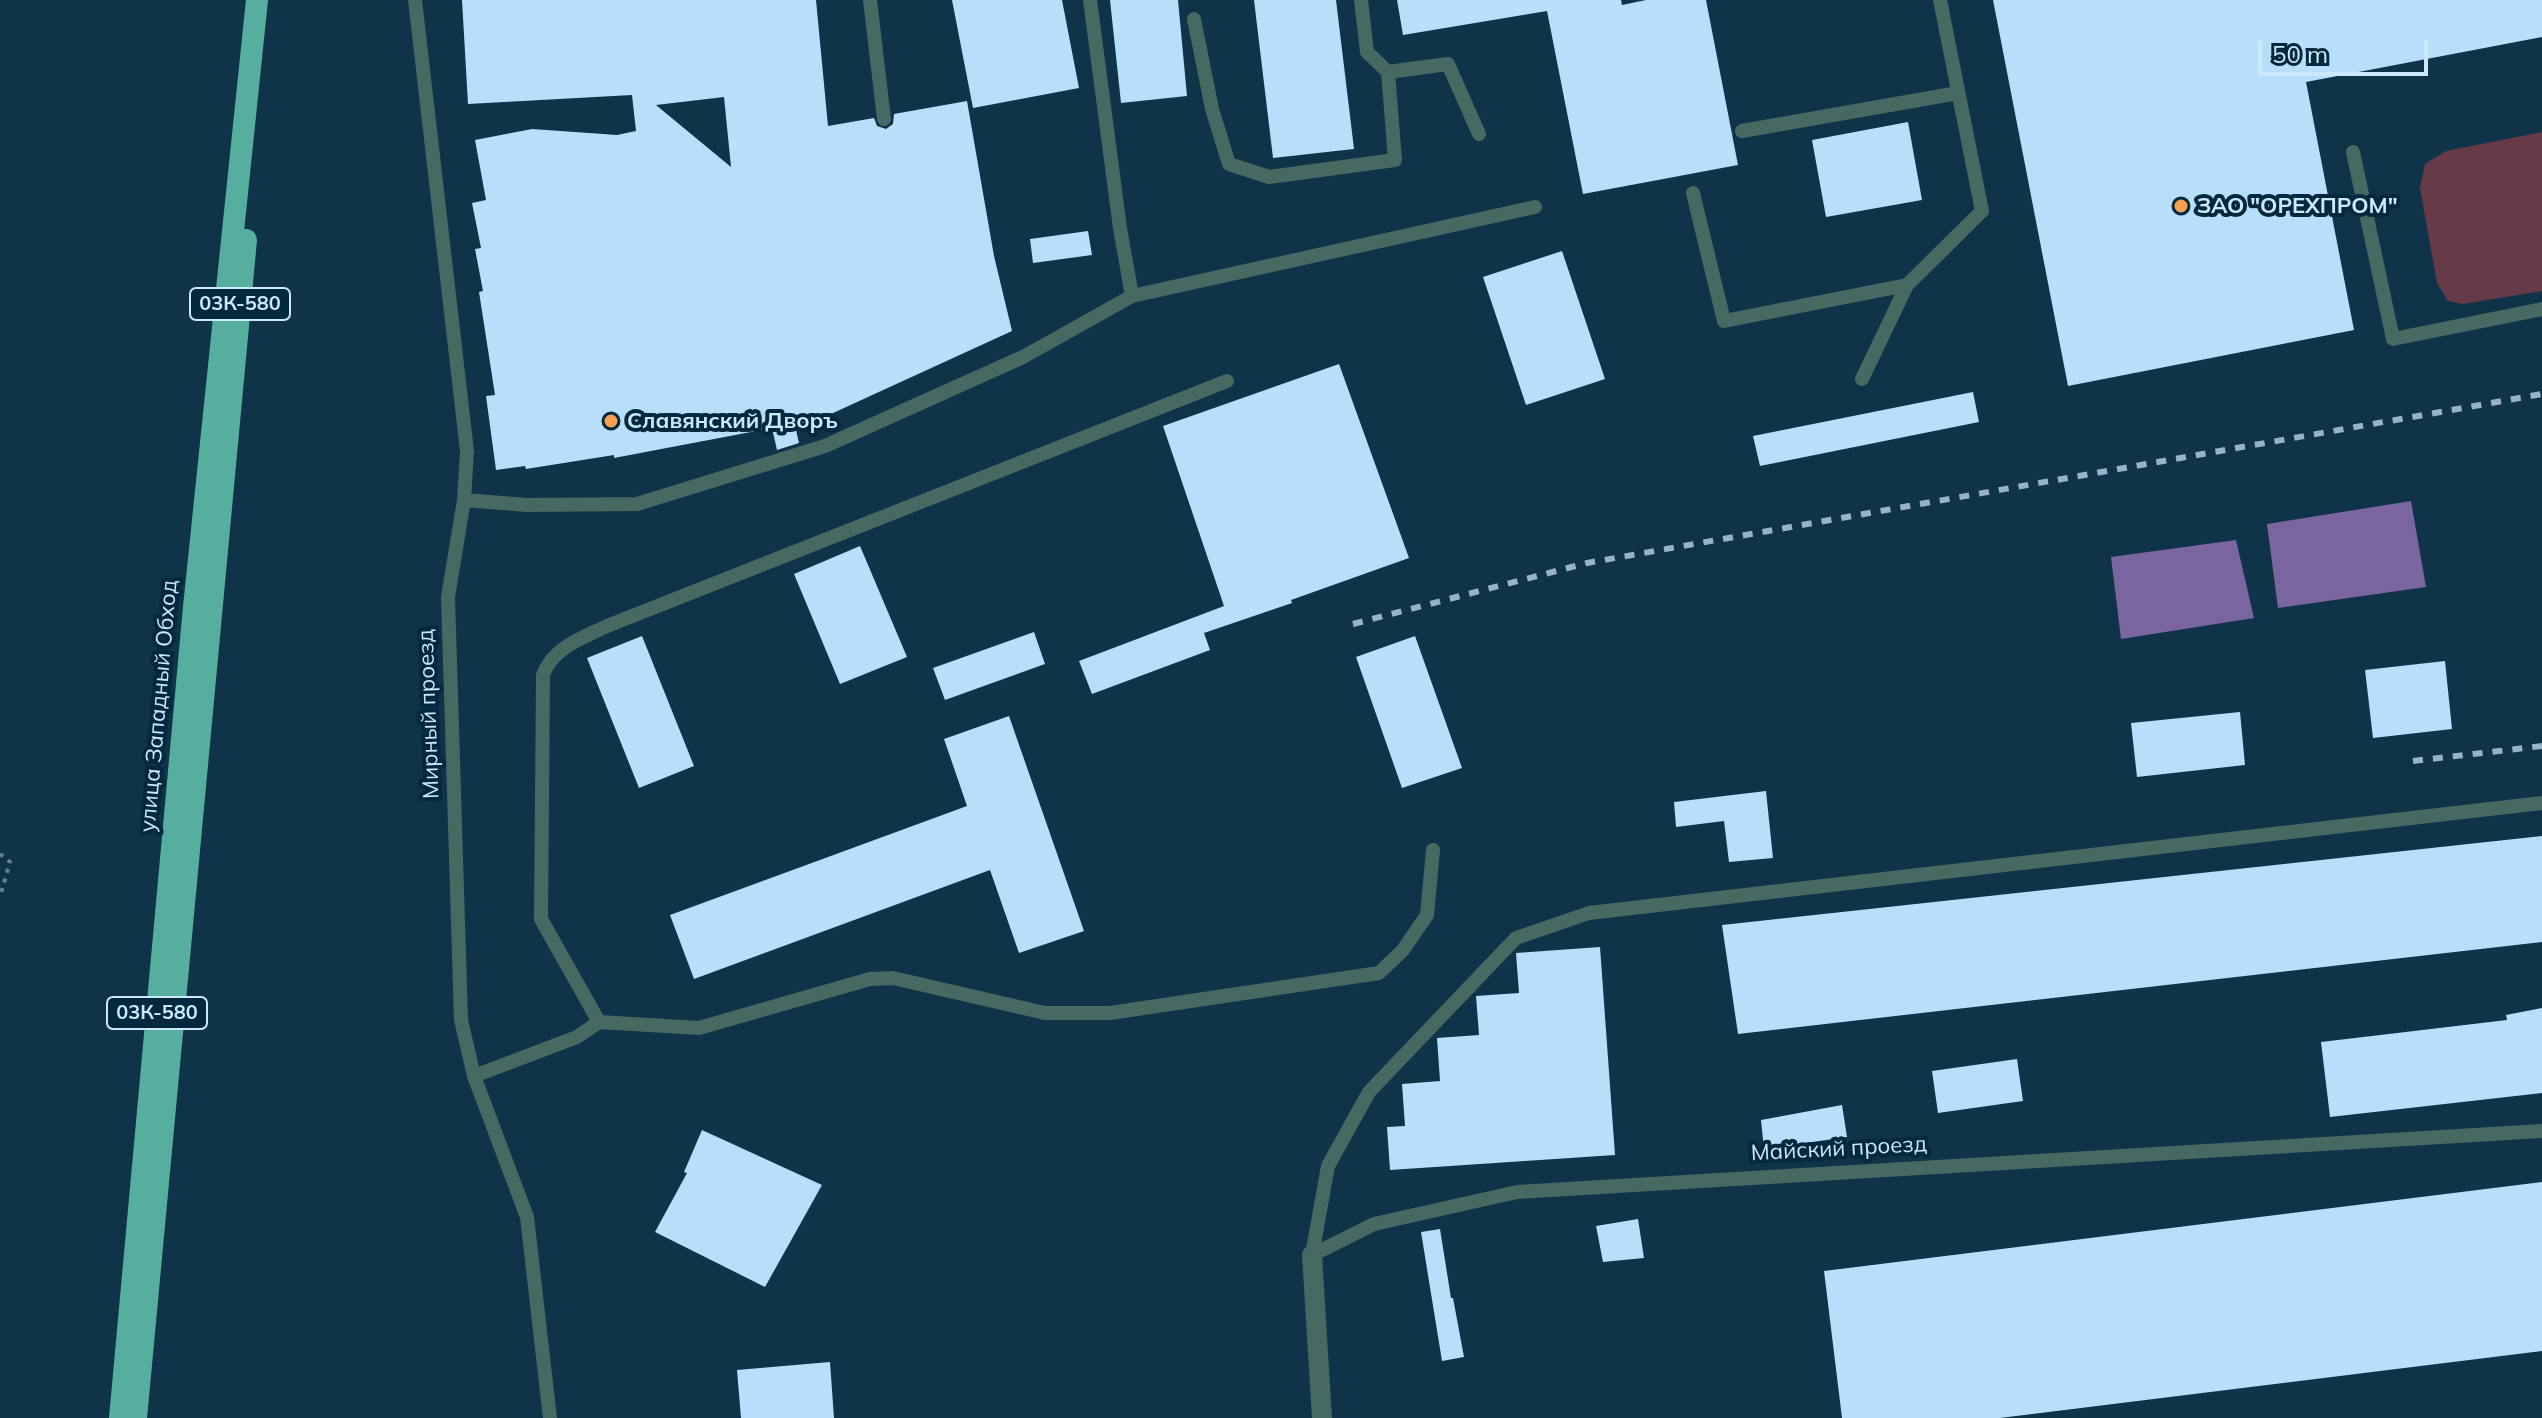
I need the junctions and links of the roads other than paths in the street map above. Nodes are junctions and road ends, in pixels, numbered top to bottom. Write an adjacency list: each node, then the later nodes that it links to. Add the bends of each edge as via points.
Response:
1 (257, 0): 29 (highway, улица Западный Обход / 03К-580, via 194,607)
2 (271, 0): 30 (highway, улица Западный Обход / 03К-580)
3 (415, 0): 22 (lane, Мирный проезд, via 467,451)
4 (870, 0): 11 (lane)
5 (1090, 0): 18 (lane)
6 (1361, 0): 9 (lane, via 1367,52)
7 (1940, 0): 10 (lane)
8 (1194, 19): 9 (lane, via 1229,164 1269,177 1395,160)
9 (1388, 72): 13 (lane, via 1448,64)
10 (1958, 93): 12 (lane); 17 (lane, via 1982,211)
11 (884, 119)
12 (1742, 131)
13 (1479, 134)
14 (2353, 152): 19 (lane, via 2393,339)
15 (1693, 193): 17 (lane, via 1724,321)
16 (1535, 207): 18 (lane)
17 (1907, 285): 20 (lane)
18 (1132, 296): 22 (lane, via 1023,357 825,446 637,504)
19 (2542, 309)
20 (1862, 379)
21 (1227, 381): 25 (lane, via 607,626 553,656 543,675 541,919)
22 (464, 500): 26 (lane, Мирный проезд, via 448,597 448,641 461,1020)
23 (2542, 803): 28 (lane, via 1589,913 1516,938 1369,1092 1328,1166)
24 (1433, 850): 25 (lane, via 1427,915 1379,973 1110,1013 1045,1013 893,978 870,979 699,1028)
25 (599, 1022): 26 (lane, via 577,1037)
26 (474, 1076): 31 (lane, Мирный проезд, via 527,1217)
27 (2542, 1131): 28 (lane, Майский проезд, via 1517,1192 1374,1224)
28 (1312, 1255): 32 (street)
29 (120, 1418)
30 (136, 1418)
31 (550, 1418)
32 (1322, 1418)

